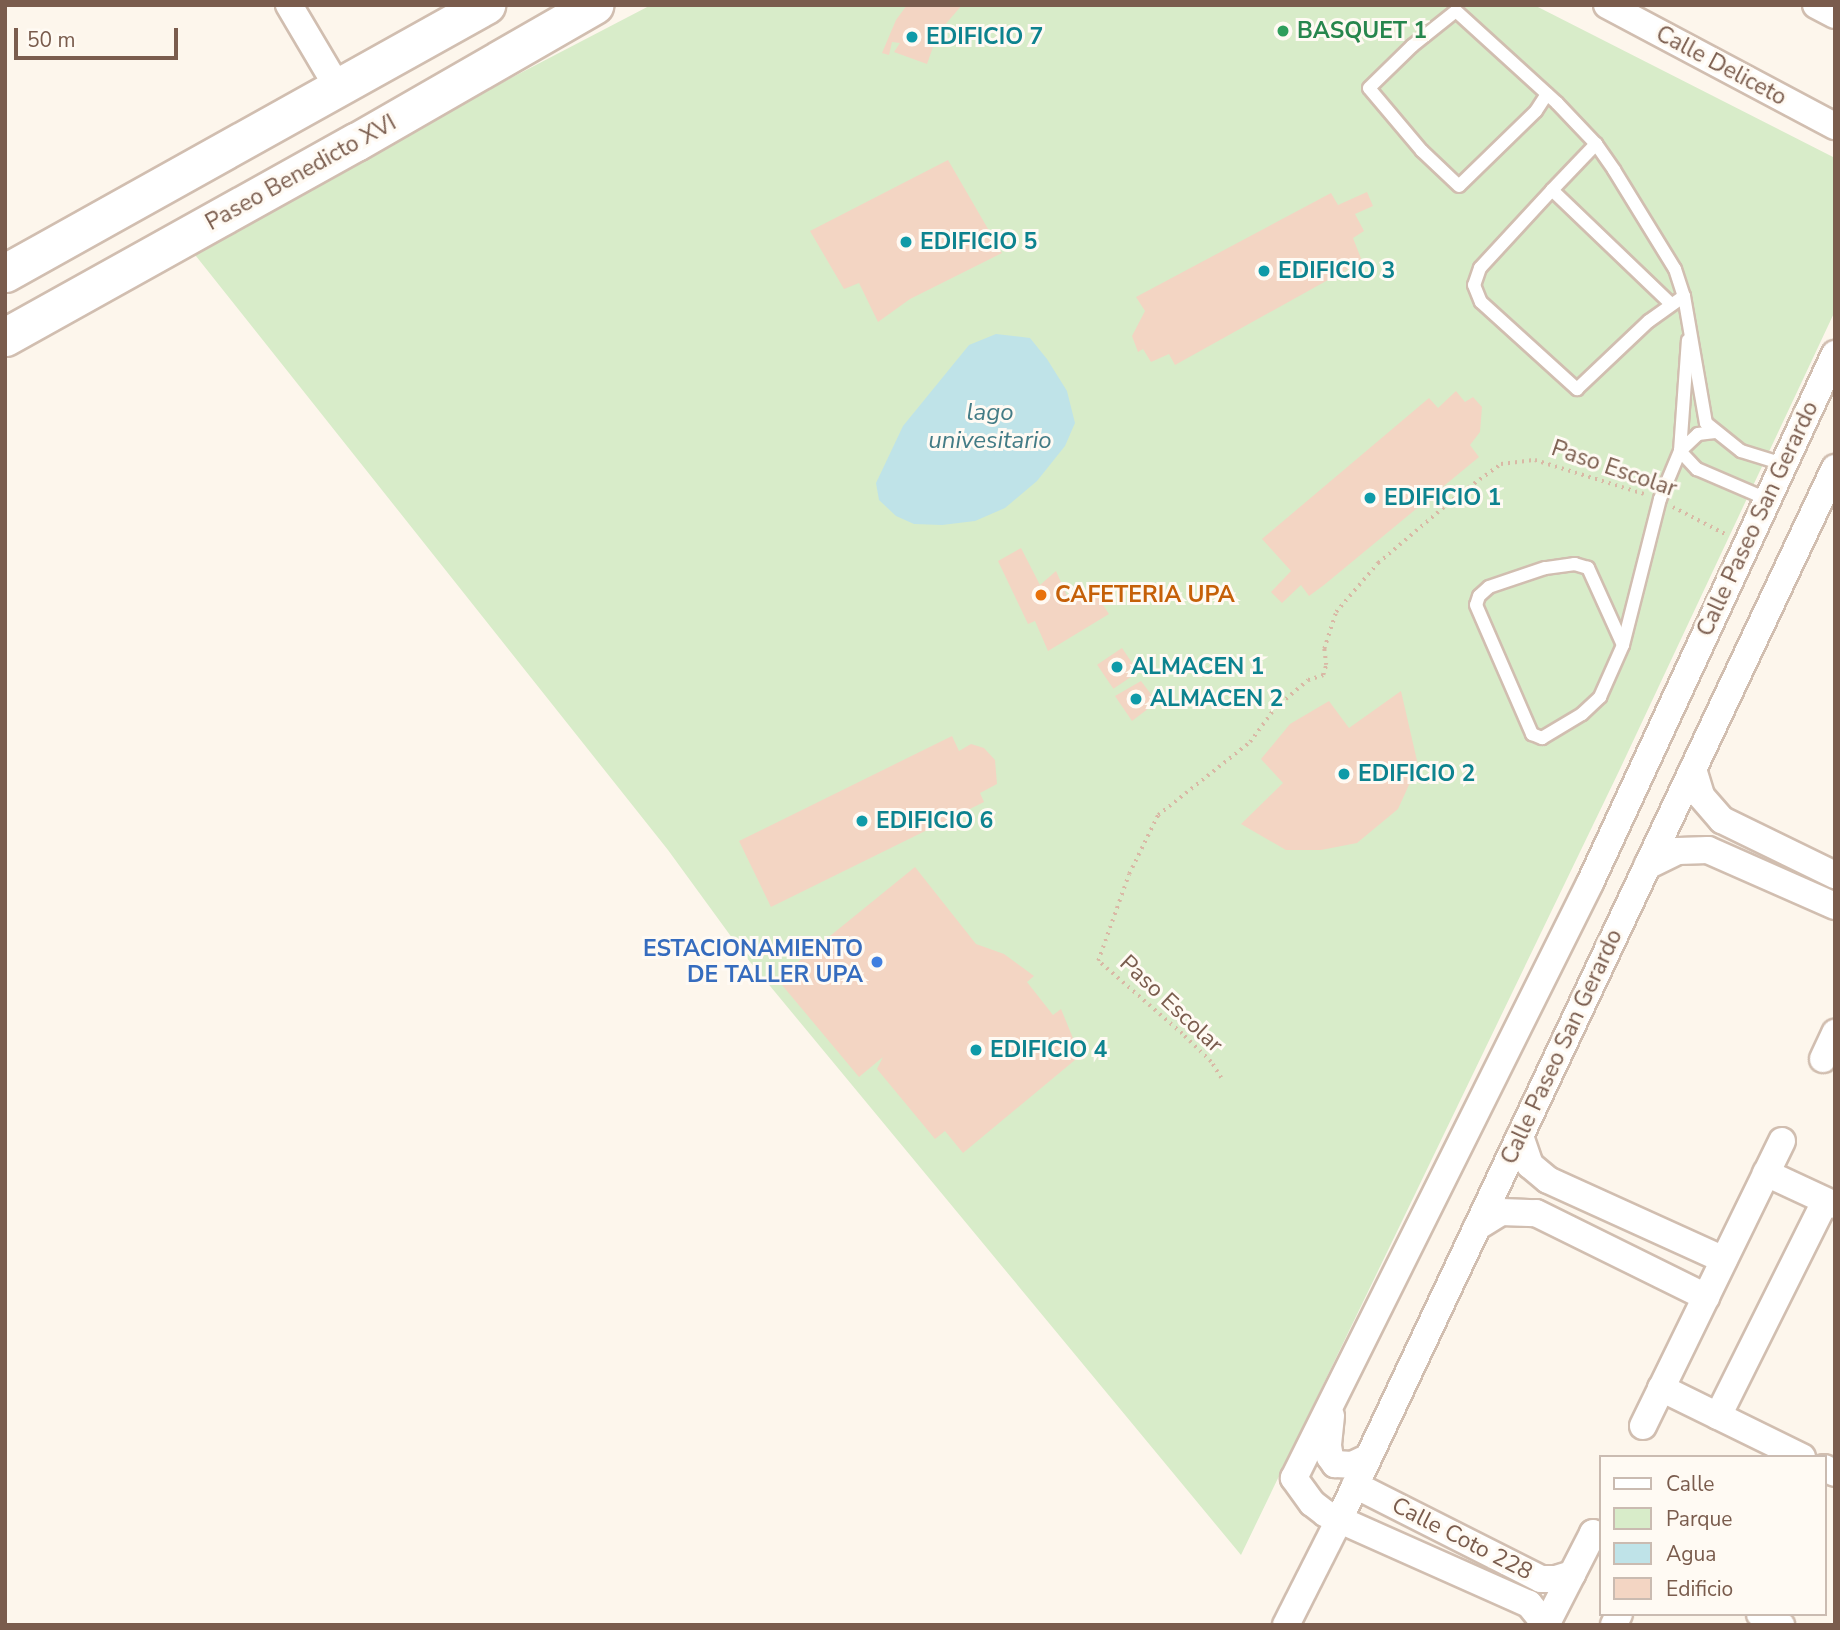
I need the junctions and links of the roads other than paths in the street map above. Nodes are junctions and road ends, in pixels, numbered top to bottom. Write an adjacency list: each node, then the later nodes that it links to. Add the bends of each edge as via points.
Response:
1 (289, 5): 7 (street)
2 (486, 5): 7 (street)
3 (594, 5): 16 (street, Paseo Benedicto XVI)
4 (1607, 5): 9 (street, Calle Deliceto)
5 (1816, 5): 6 (street)
6 (1835, 15)
7 (338, 88): 12 (street)
8 (1547, 94): 8 (lane, via 1455,11 1369,88 1459,186 1536,111); 10 (lane)
9 (1835, 126)
10 (1596, 144): 11 (lane); 13 (lane, via 1675,269)
11 (1552, 190): 14 (lane); 14 (lane, via 1480,268 1474,285 1481,302 1577,389)
12 (5, 273)
13 (1684, 296): 14 (lane); 15 (lane)
14 (1671, 304)
15 (1690, 333): 18 (lane, via 1702,408 1706,423); 19 (lane)
16 (5, 337)
17 (1835, 354): 20 (street, Calle Paseo San Gerardo)
18 (1715, 432): 19 (lane, via 1698,435); 20 (lane, via 1741,451)
19 (1680, 452): 23 (lane, via 1697,470); 24 (lane, via 1660,499)
20 (1783, 464): 23 (street, Calle Paseo San Gerardo)
21 (1835, 468): 22 (street, Calle Paseo San Gerardo)
22 (1827, 495): 25 (street, Calle Paseo San Gerardo)
23 (1767, 499): 39 (street, Calle Paseo San Gerardo, via 1590,883)
24 (1623, 645): 24 (lane, via 1600,697 1542,738 1532,734 1476,605 1489,587 1545,568 1575,564 1588,568)
25 (1693, 769): 26 (street, Calle Paseo San Gerardo); 27 (street, via 1701,796 1722,820)
26 (1647, 866): 28 (street, via 1678,851 1708,850); 31 (street, Calle Paseo San Gerardo)
27 (1835, 874)
28 (1835, 906)
29 (1835, 1033): 30 (street)
30 (1823, 1059)
31 (1520, 1136): 35 (street, Calle Paseo San Gerardo); 36 (street, via 1530,1165 1548,1180)
32 (1782, 1141): 33 (street)
33 (1766, 1173): 34 (street); 36 (street)
34 (1830, 1203): 40 (street)
35 (1477, 1227): 37 (street, via 1501,1212 1536,1213); 43 (street, Calle Paseo San Gerardo)
36 (1724, 1260): 37 (street)
37 (1706, 1297): 38 (street)
38 (1661, 1388): 40 (street); 41 (street)
39 (1332, 1404): 43 (street, via 1330,1457 1343,1466); 44 (street, Calle Paseo San Gerardo)
40 (1718, 1416): 42 (street)
41 (1643, 1426)
42 (1798, 1455)
43 (1367, 1458): 45 (street, Calle Paseo San Gerardo)
44 (1294, 1478): 46 (street, Calle Coto 228, via 1312,1503)
45 (1355, 1485): 46 (street, Calle Paseo San Gerardo); 48 (street, Calle Coto 228, via 1541,1578)
46 (1339, 1520): 50 (street, Calle Paseo San Gerardo); 51 (street, Calle Coto 228, via 1529,1604)
47 (1598, 1529): 48 (street, Calle Coto 228)
48 (1572, 1574): 51 (street, Calle Coto 228)
49 (1764, 1616): 52 (street)
50 (1286, 1625)
51 (1546, 1625)
52 (1781, 1625)

